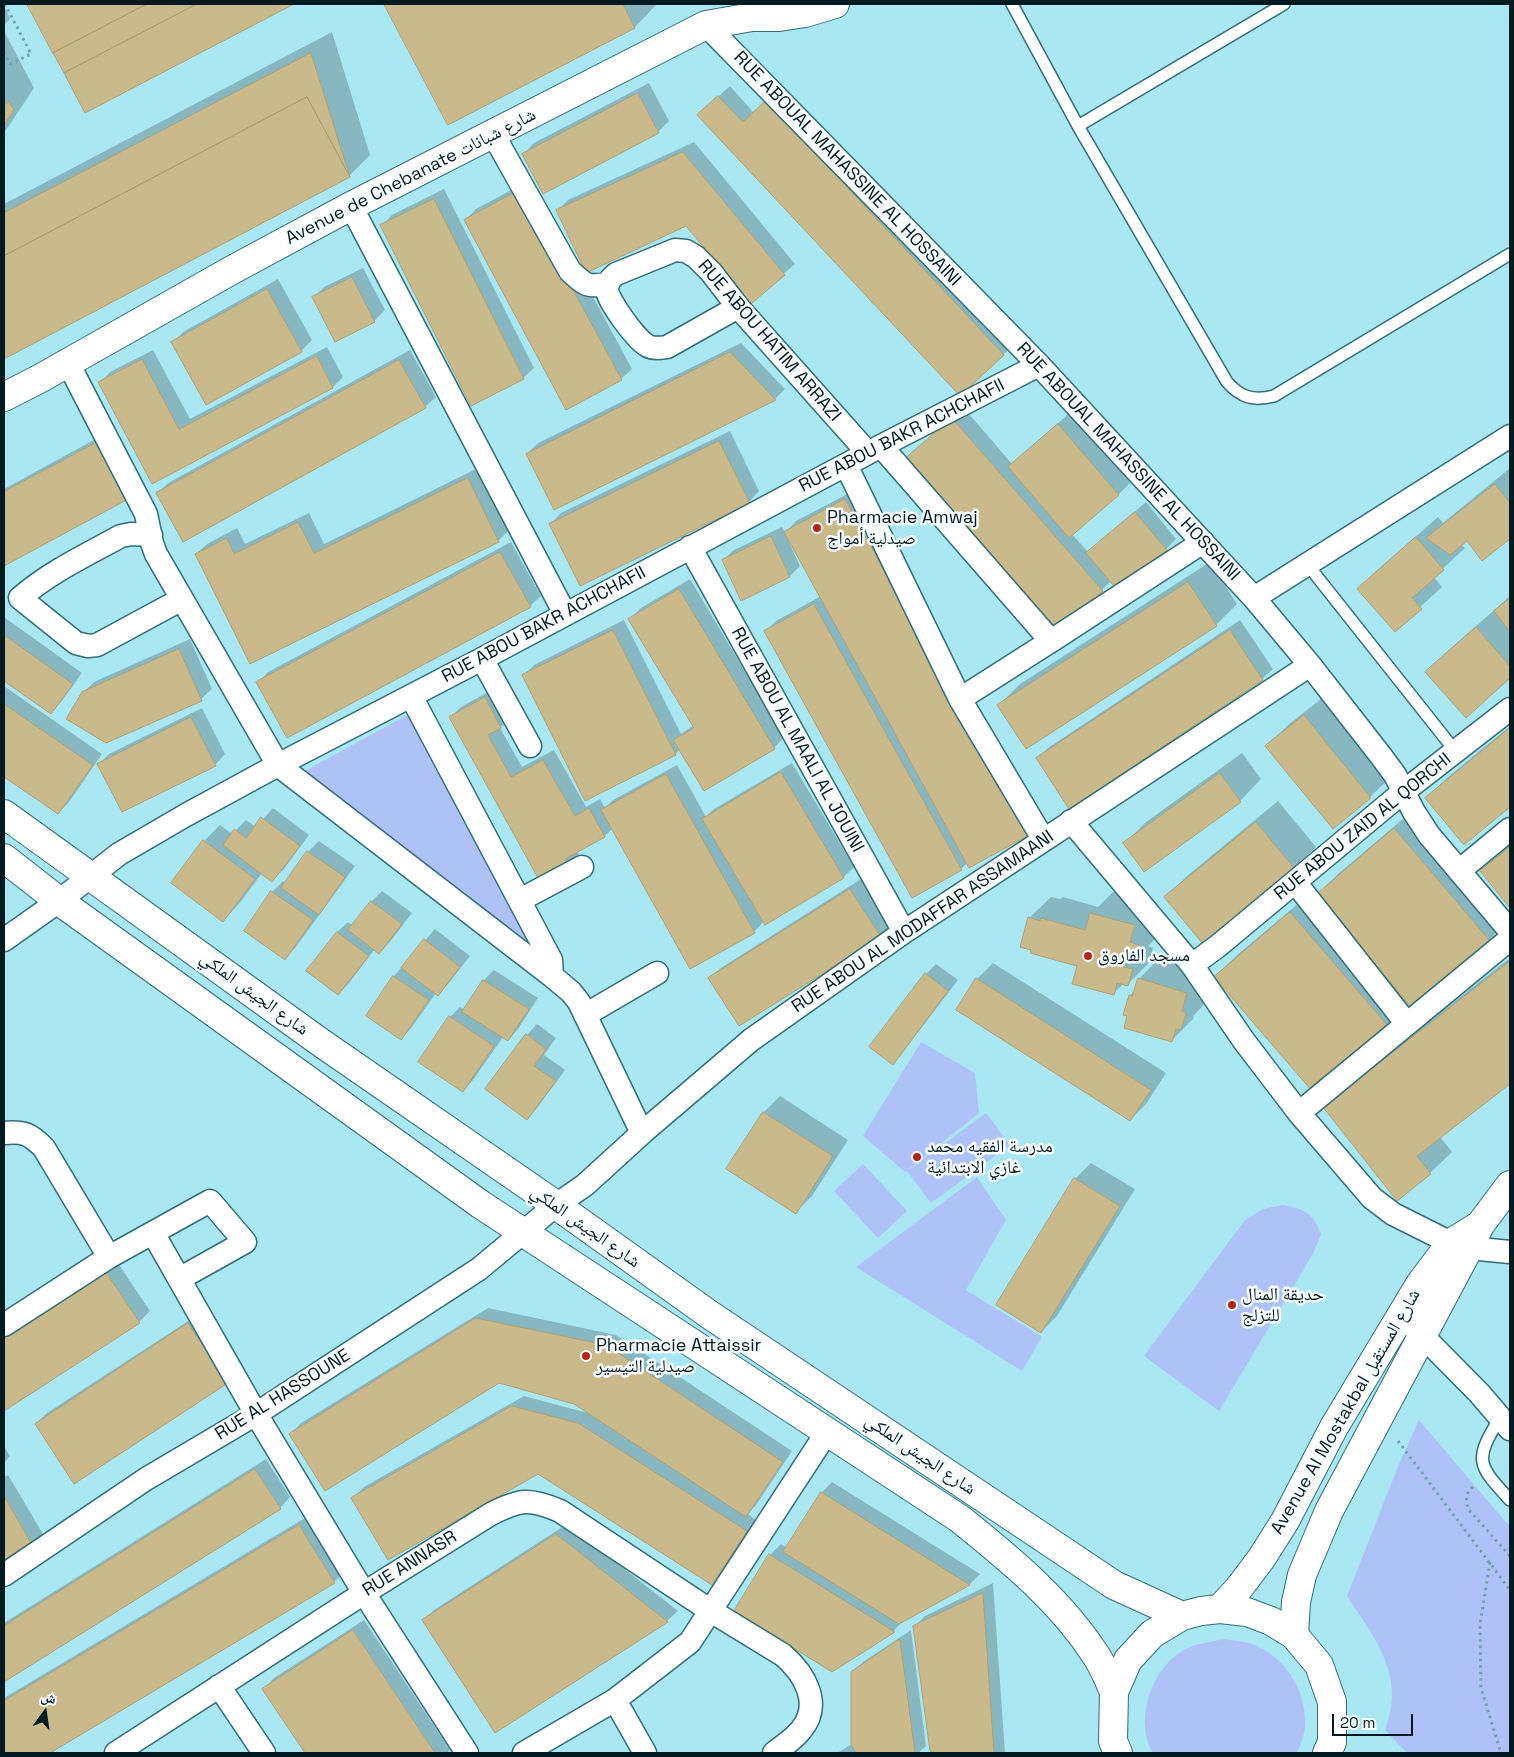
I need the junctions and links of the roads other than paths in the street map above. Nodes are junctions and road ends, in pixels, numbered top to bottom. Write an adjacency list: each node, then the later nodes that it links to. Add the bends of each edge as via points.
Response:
1 (836, 4): 4 (main road, Avenue de Chebanate شارع شبانات, via 805,13)
2 (1012, 4): 6 (lane)
3 (1284, 4): 6 (lane)
4 (775, 10): 5 (main road, Avenue de Chebanate شارع شبانات)
5 (706, 25): 7 (main road, Avenue de Chebanate شارع شبانات); 13 (street, RUE ABOUAL MAHASSINE AL HOSSAINI)
6 (1078, 126): 9 (lane, via 1227,382 1244,396 1274,396)
7 (493, 134): 8 (main road, Avenue de Chebanate شارع شبانات); 10 (street, via 570,272 591,286)
8 (351, 206): 12 (main road, Avenue de Chebanate شارع شبانات); 25 (street)
9 (1510, 254)
10 (608, 284): 11 (street, RUE ABOU HATIM ARRAZI, via 616,274 665,253 686,251 711,272); 11 (street, RUE ABOU HATIM ARRAZI, via 607,291 630,330 641,342 657,348 667,347)
11 (738, 307): 16 (street, RUE ABOU HATIM ARRAZI)
12 (68, 363): 14 (main road, Avenue de Chebanate شارع شبانات); 18 (street, via 146,514)
13 (1039, 366): 16 (street, RUE ABOU BAKR ACHCHAFII); 19 (street, RUE ABOUAL MAHASSINE AL HOSSAINI)
14 (4, 397)
15 (1510, 436): 21 (street)
16 (874, 450): 17 (street, RUE ABOU BAKR ACHCHAFII); 26 (street, RUE ABOU HATIM ARRAZI)
17 (846, 465): 20 (street, RUE ABOU BAKR ACHCHAFII); 30 (street)
18 (151, 535): 22 (street, via 121,536); 24 (street, via 156,554)
19 (1203, 542): 23 (street, RUE ABOUAL MAHASSINE AL HOSSAINI); 26 (street)
20 (690, 547): 25 (street, RUE ABOU BAKR ACHCHAFII); 48 (street, RUE ABOU AL MAALI AL JOUINI)
21 (1307, 564): 23 (street); 33 (lane)
22 (12, 598): 24 (street, via 76,643 88,646 97,645)
23 (1254, 598): 28 (street, RUE ABOUAL MAHASSINE AL HOSSAINI)
24 (182, 599): 34 (street)
25 (565, 614): 27 (street, RUE ABOU BAKR ACHCHAFII)
26 (1051, 641): 30 (street)
27 (482, 659): 29 (street, RUE ABOU BAKR ACHCHAFII); 32 (street)
28 (1310, 665): 35 (street, RUE ABOUAL MAHASSINE AL HOSSAINI, via 1395,775); 37 (street, RUE ABOU AL MODAFFAR ASSAMAANI)
29 (411, 696): 34 (street, RUE ABOU BAKR ACHCHAFII); 45 (street)
30 (960, 700): 39 (street)
31 (1510, 709): 33 (street, RUE ABOU ZAID AL QORCHI)
32 (530, 746)
33 (1456, 752): 35 (street, RUE ABOU ZAID AL QORCHI)
34 (278, 765): 43 (street, RUE ABOU BAKR ACHCHAFII, via 119,854); 53 (street)
35 (1403, 792): 42 (street, RUE ABOUAL MAHASSINE AL HOSSAINI, via 1429,835); 44 (street, RUE ABOU ZAID AL QORCHI)
36 (4, 814): 43 (main road, شارع الجيش الملكي)
37 (1071, 821): 39 (street, RUE ABOU AL MODAFFAR ASSAMAANI); 51 (street)
38 (1510, 829): 42 (street)
39 (1043, 839): 48 (street, RUE ABOU AL MODAFFAR ASSAMAANI)
40 (4, 858): 46 (main road, شارع الجيش الملكي)
41 (582, 867): 45 (street)
42 (1459, 871): 47 (street, RUE ABOUAL MAHASSINE AL HOSSAINI)
43 (90, 876): 46 (street, RUE ABOU BAKR ACHCHAFII); 60 (main road, شارع الجيش الملكي, via 320,1042)
44 (1295, 882): 51 (street, RUE ABOU ZAID AL QORCHI); 55 (street)
45 (520, 900): 53 (street, via 551,960)
46 (59, 901): 50 (street, RUE ABOU BAKR ACHCHAFII); 62 (main road, شارع الجيش الملكي)
47 (1510, 931)
48 (904, 932): 58 (street, RUE ABOU AL MODAFFAR ASSAMAANI, via 751,1040)
49 (1510, 939): 55 (street)
50 (4, 940)
51 (1192, 965): 56 (street)
52 (657, 973): 54 (street)
53 (552, 976): 54 (street, via 571,992)
54 (585, 1016): 58 (street)
55 (1407, 1024): 56 (street)
56 (1299, 1113): 63 (street, via 1372,1198 1393,1214)
57 (4, 1133): 65 (street, via 19,1132 32,1136 44,1148)
58 (642, 1133): 60 (street, RUE ABOU AL MODAFFAR ASSAMAANI, via 585,1185)
59 (1510, 1185): 63 (main road, Avenue Al Mostakbal شارع المستقبل)
60 (556, 1205): 62 (street, RUE AL HASSOUNE); 78 (main road, شارع الجيش الملكي, via 710,1315 1114,1585)
61 (153, 1232): 65 (street); 66 (street); 66 (street, via 210,1201 245,1242)
62 (524, 1233): 70 (street, RUE AL HASSOUNE, via 479,1269); 72 (main road, شارع الجيش الملكي)
63 (1467, 1239): 64 (street); 67 (main road, Avenue Al Mostakbal شارع المستقبل, via 1432,1266); 69 (main road, Avenue Al Mostakbal شارع المستقبل)
64 (1510, 1252)
65 (109, 1257): 68 (street)
66 (179, 1279): 70 (street)
67 (1401, 1314): 69 (street); 76 (main road, Avenue Al Mostakbal شارع المستقبل, via 1334,1427 1285,1521 1261,1559)
68 (5, 1320)
69 (1422, 1336): 71 (street); 79 (main road, Avenue Al Mostakbal شارع المستقبل, via 1329,1511 1302,1575)
70 (256, 1414): 74 (street, RUE AL HASSOUNE, via 146,1479); 75 (street)
71 (1505, 1424): 73 (lane, via 1490,1435 1482,1451 1487,1476)
72 (827, 1432): 77 (street); 81 (main road, شارع الجيش الملكي, via 960,1519 1011,1560 1078,1630 1098,1659)
73 (1510, 1500)
74 (4, 1575)
75 (364, 1593): 77 (street, RUE ANNASR, via 491,1514 512,1503 529,1501 560,1511); 80 (street, RUE ANNASR); 87 (street)
76 (1220, 1609): 78 (main road); 79 (main road, via 1247,1612)
77 (711, 1611): 82 (street, via 690,1642); 90 (street, RUE ANNASR, via 783,1655 801,1673 810,1696 811,1709 807,1721)
78 (1182, 1616): 81 (main road, via 1152,1634 1128,1660)
79 (1294, 1635): 84 (main road, via 1319,1665 1332,1702)
80 (219, 1686): 85 (street, RUE ANNASR); 86 (street)
81 (1114, 1692): 83 (main road)
82 (615, 1700): 88 (street); 89 (street)
83 (1112, 1749)
84 (1333, 1749)
85 (116, 1753)
86 (264, 1753)
87 (467, 1753)
88 (524, 1753)
89 (645, 1753)
90 (774, 1753)

